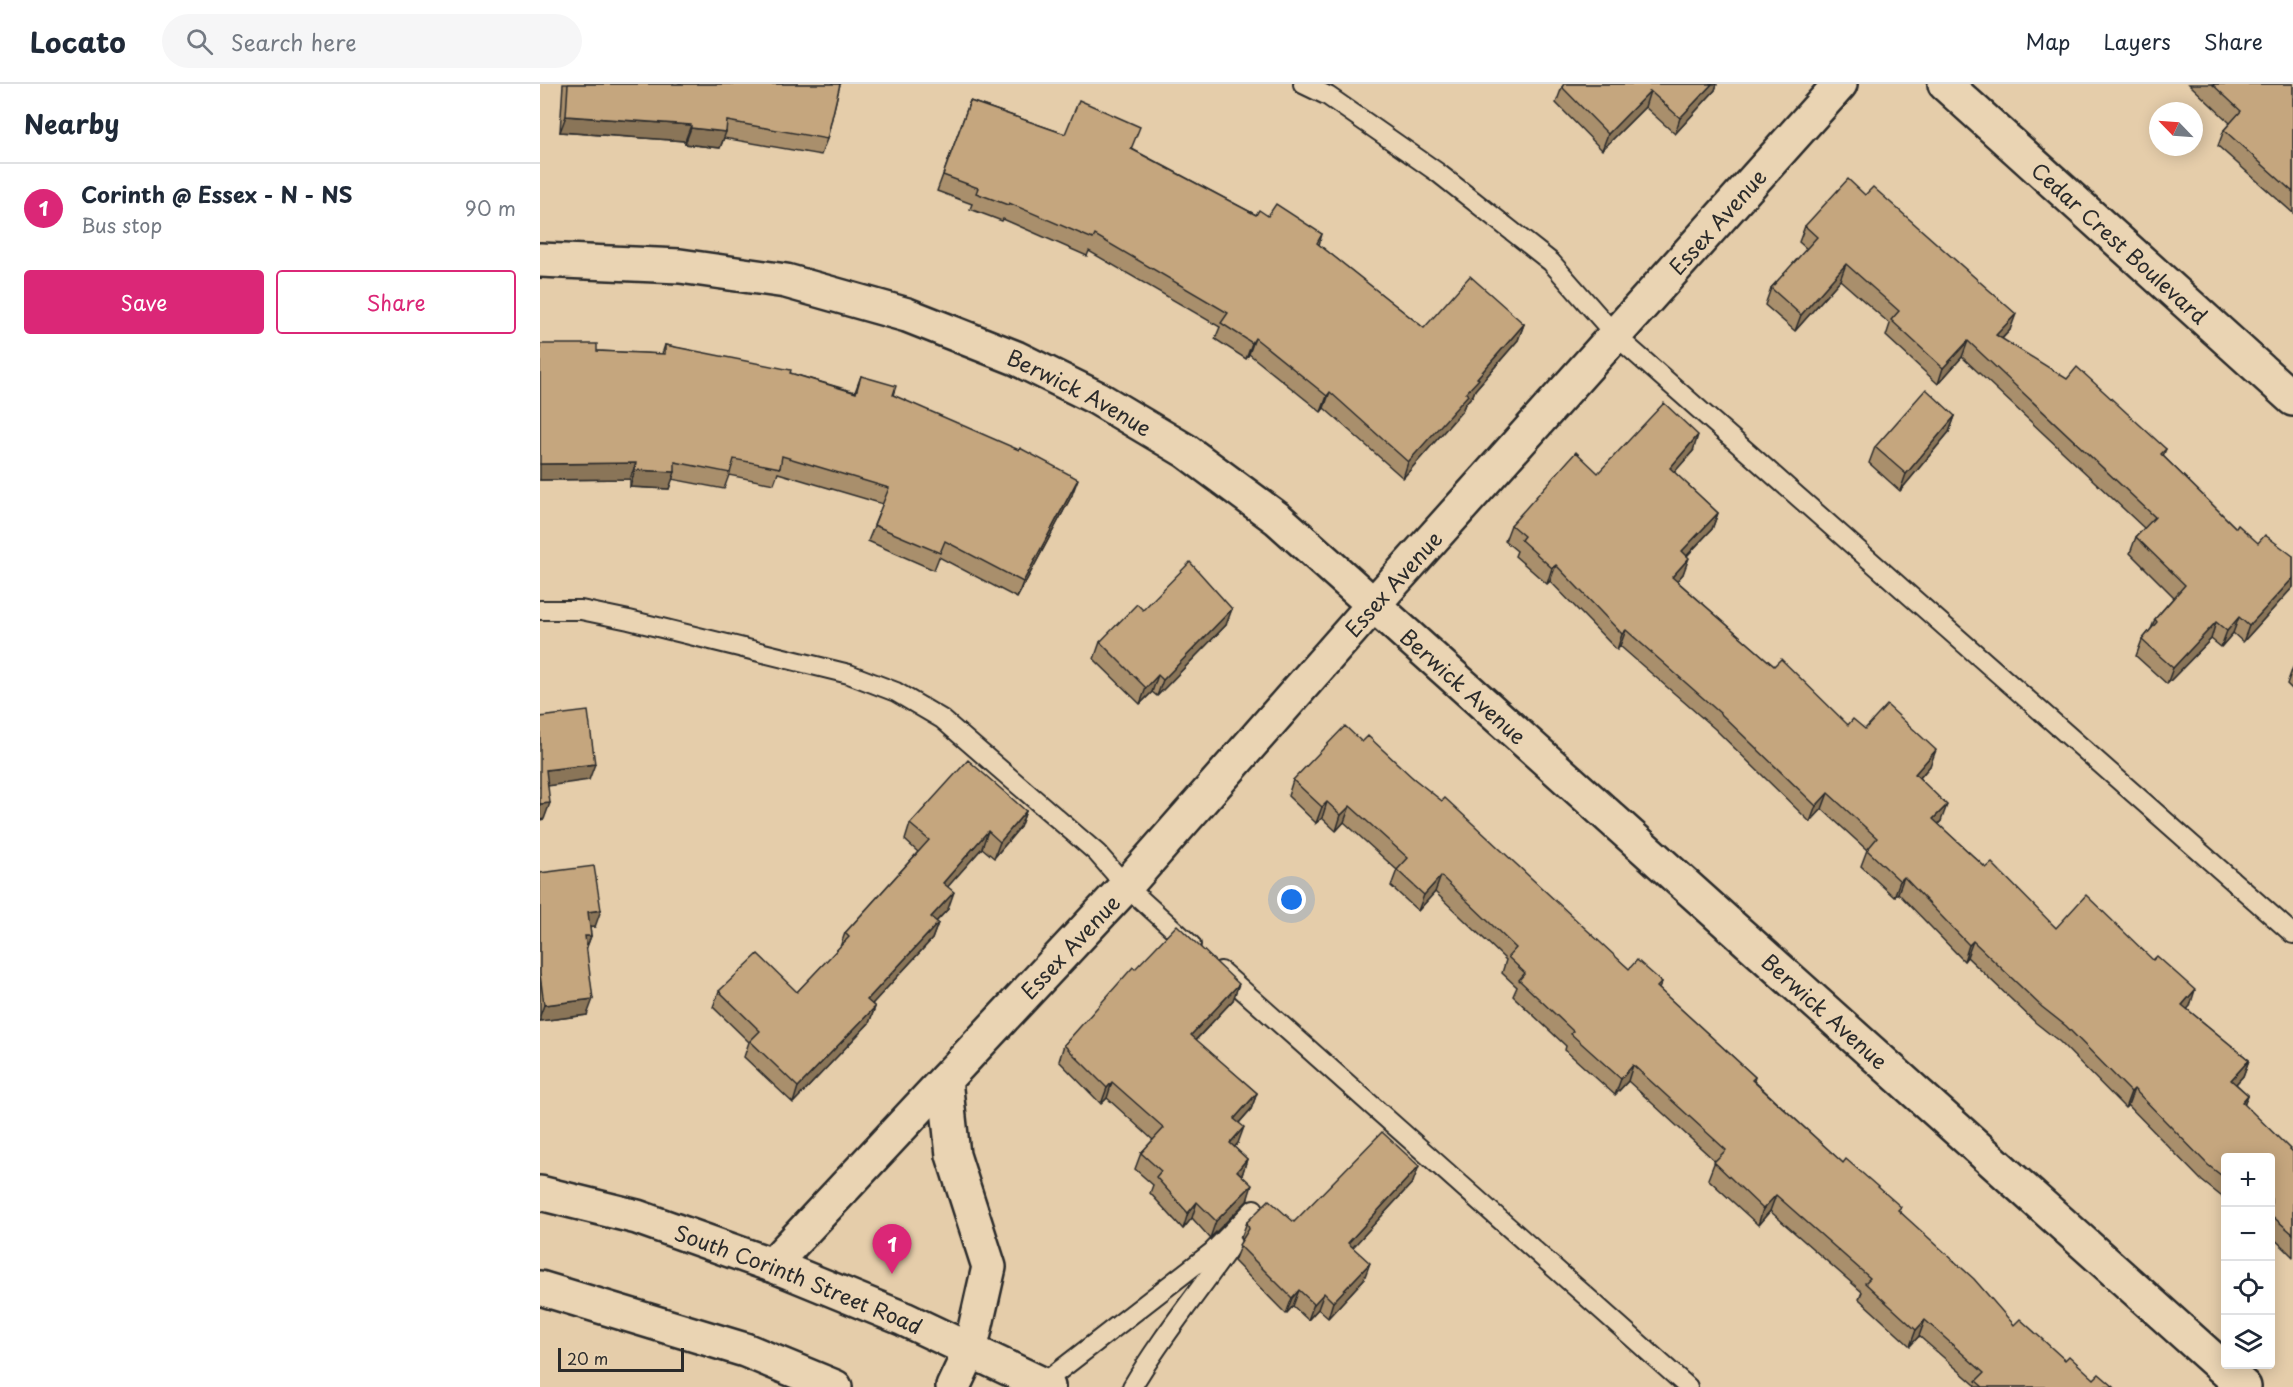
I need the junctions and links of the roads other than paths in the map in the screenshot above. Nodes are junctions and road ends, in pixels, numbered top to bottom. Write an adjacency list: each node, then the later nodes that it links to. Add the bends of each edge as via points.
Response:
1 (1303, 84): 5 (lane, via 1328,96 1437,172 1551,262)
2 (1840, 84): 5 (street, Essex Avenue)
3 (1945, 84): 6 (street, Cedar Crest Boulevard)
4 (540, 260): 7 (street, Berwick Avenue, via 680,266 786,281 907,315 1016,358 1097,398 1186,451 1278,519)
5 (1616, 336): 7 (street, Essex Avenue); 10 (lane)
6 (2293, 399)
7 (1374, 604): 9 (street, Essex Avenue); 21 (street, Berwick Avenue)
8 (540, 610): 9 (lane, via 581,610 629,620 849,674 896,692 942,719 1097,853)
9 (1126, 886): 11 (street, Essex Avenue); 20 (lane)
10 (2293, 934)
11 (945, 1080): 13 (street, Essex Avenue); 15 (street, via 953,1155 989,1267)
12 (540, 1193): 13 (street, South Corinth Street Road, via 637,1217)
13 (772, 1265): 15 (street, South Corinth Street Road, via 904,1319)
14 (540, 1288): 17 (street, via 745,1350)
15 (970, 1351): 16 (street, South Corinth Street Road); 18 (street)
16 (1045, 1386): 19 (lane, via 1212,1252 1254,1209)
17 (835, 1387)
18 (953, 1387)
19 (1132, 1387)
20 (1688, 1387)
21 (2244, 1387)

